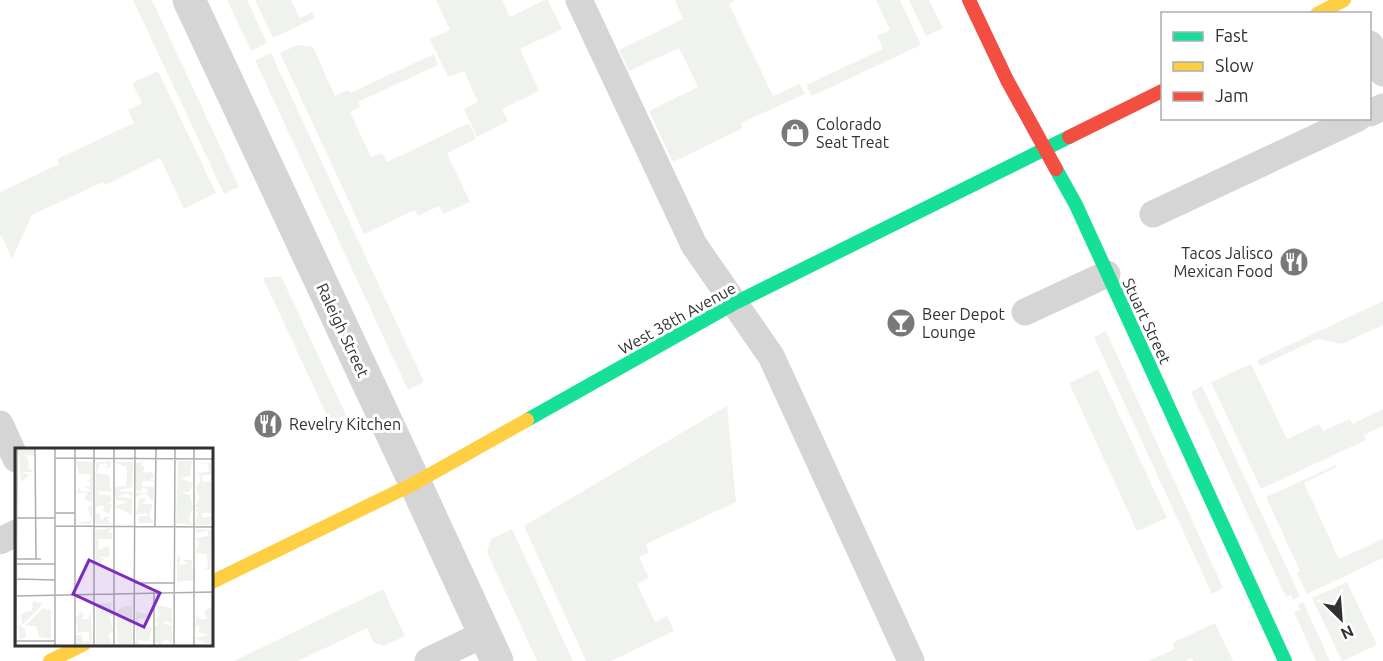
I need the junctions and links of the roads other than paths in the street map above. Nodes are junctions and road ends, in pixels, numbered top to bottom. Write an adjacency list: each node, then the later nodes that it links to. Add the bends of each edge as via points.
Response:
1 (189, 0): 17 (street, Raleigh Street)
2 (579, 0): 13 (lane, via 694,245)
3 (969, 0): 10 (main road, Stuart Street, via 1006,80)
4 (1344, 0): 5 (main road)
5 (1321, 12)
6 (1371, 46): 7 (lane)
7 (1383, 73)
8 (1161, 91): 10 (main road, West 38th Avenue)
9 (1354, 120): 11 (lane)
10 (1045, 149): 12 (main road, Stuart Street); 13 (main road, West 38th Avenue)
11 (1153, 214)
12 (1107, 274): 14 (lane); 26 (main road, Stuart Street)
13 (735, 303): 17 (main road, West 38th Avenue); 25 (lane, via 771,356)
14 (1025, 312)
15 (0, 424): 16 (lane)
16 (15, 457)
17 (415, 483): 20 (main road, West 38th Avenue); 22 (street, Raleigh Street)
18 (15, 534): 19 (lane)
19 (0, 541)
20 (213, 582)
21 (82, 646): 23 (main road)
22 (490, 647): 24 (lane)
23 (50, 661)
24 (428, 661)
25 (911, 661)
26 (1285, 661)

